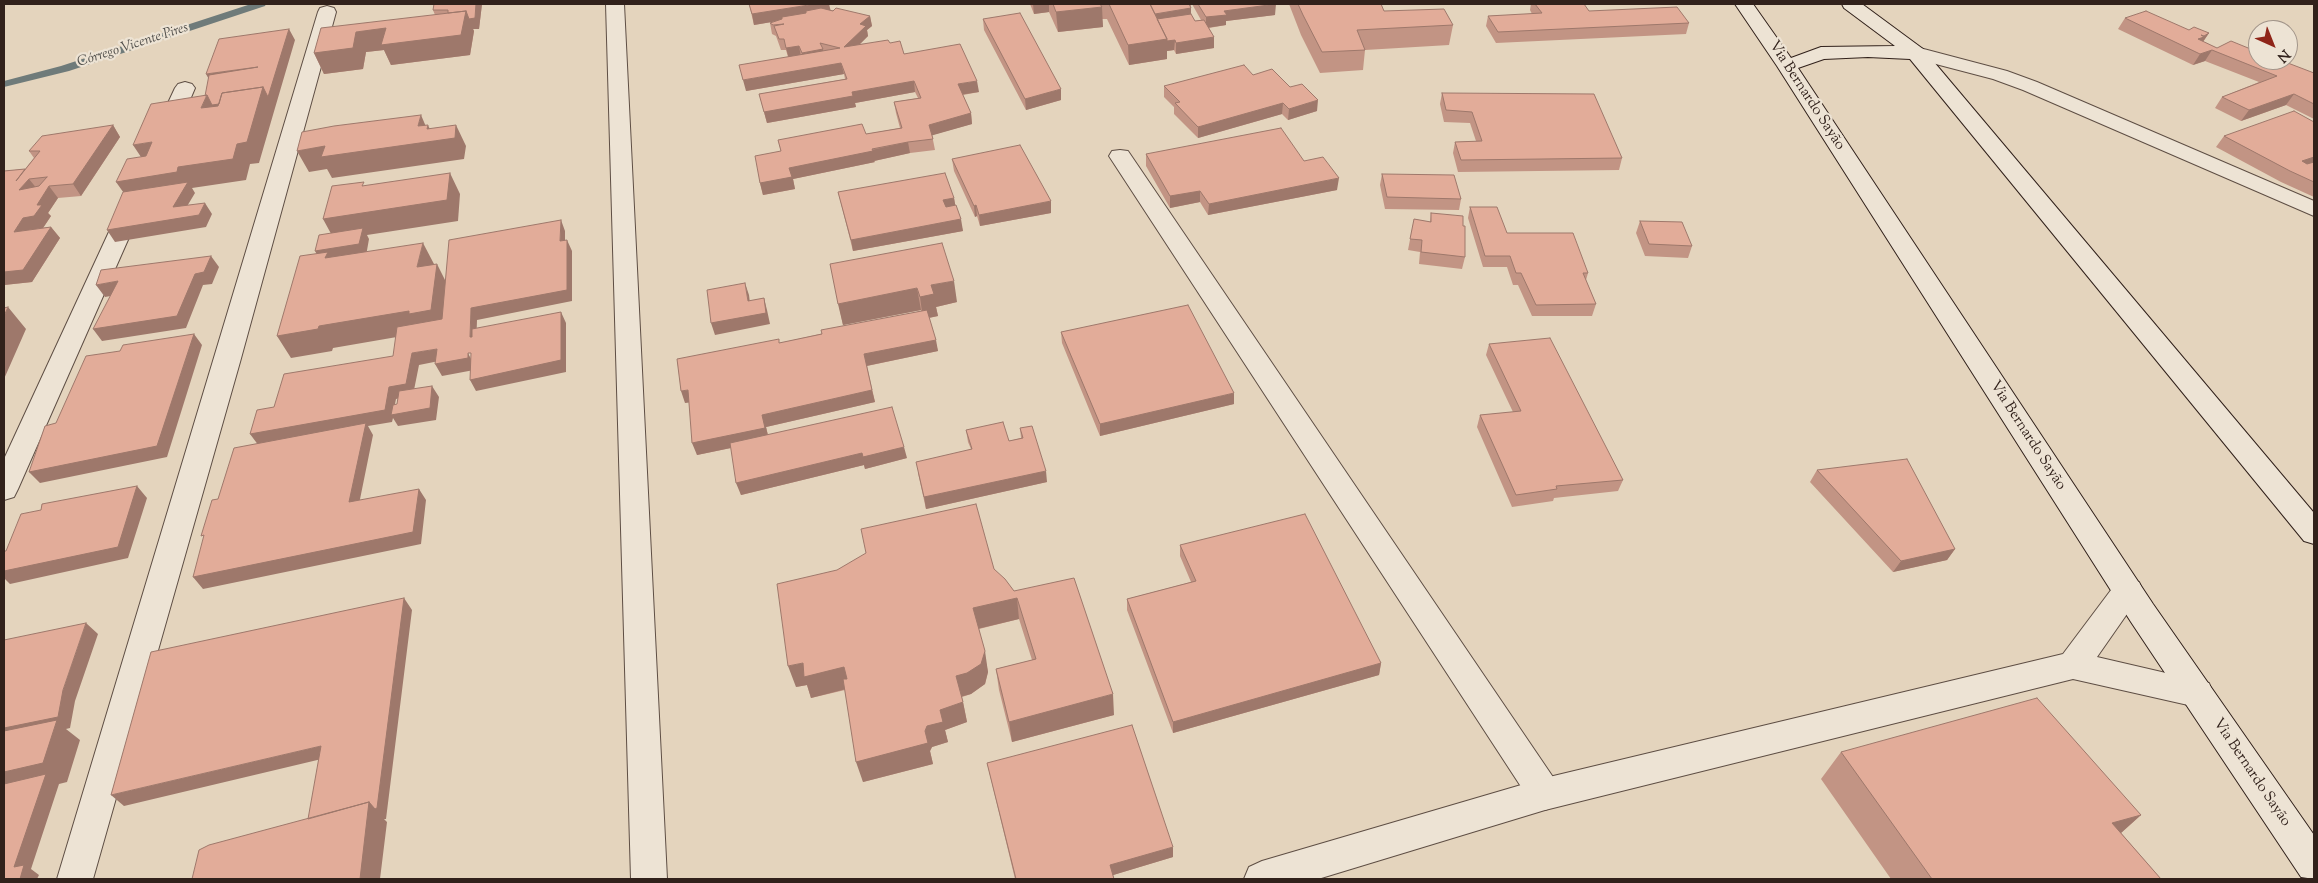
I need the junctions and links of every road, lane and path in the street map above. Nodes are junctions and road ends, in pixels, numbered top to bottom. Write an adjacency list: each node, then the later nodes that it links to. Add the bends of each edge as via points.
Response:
1 (616, 4): 20 (street)
2 (1744, 4): 6 (street, Via Bernardo Sayão)
3 (1851, 4): 5 (street)
4 (327, 12): 19 (street, via 228,362)
5 (1916, 53): 6 (street, via 1821,53); 11 (street, via 2030,86); 13 (street)
6 (1787, 66): 14 (street, Via Bernardo Sayão)
7 (185, 88): 8 (street)
8 (156, 152)
9 (1120, 156): 17 (street)
10 (140, 188): 12 (street)
11 (2314, 209)
12 (4, 488)
13 (2314, 533)
14 (2128, 591): 15 (street); 16 (street, Via Bernardo Sayão)
15 (2073, 665): 16 (street); 17 (street)
16 (2197, 693): 18 (street, Via Bernardo Sayão)
17 (1545, 794): 21 (street)
18 (2314, 865)
19 (75, 879)
20 (649, 879)
21 (1262, 879)

